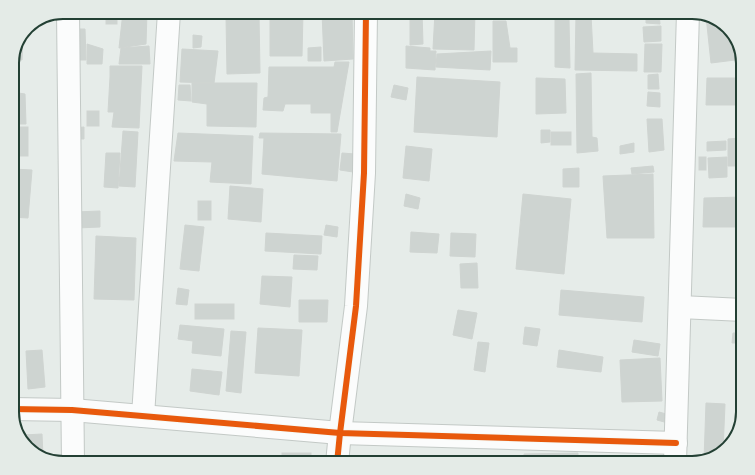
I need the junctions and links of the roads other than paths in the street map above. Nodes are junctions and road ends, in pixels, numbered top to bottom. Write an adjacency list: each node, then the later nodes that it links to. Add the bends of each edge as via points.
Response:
1 (68, 19): 8 (street)
2 (169, 19): 9 (street)
3 (366, 19): 10 (street, via 364,173 356,306)
4 (688, 19): 5 (street)
5 (680, 307): 6 (street); 11 (street)
6 (736, 310)
7 (19, 409): 8 (street)
8 (72, 410): 9 (street); 12 (street)
9 (143, 416): 10 (street)
10 (340, 433): 11 (street); 13 (street)
11 (676, 453)
12 (73, 456)
13 (338, 456)

